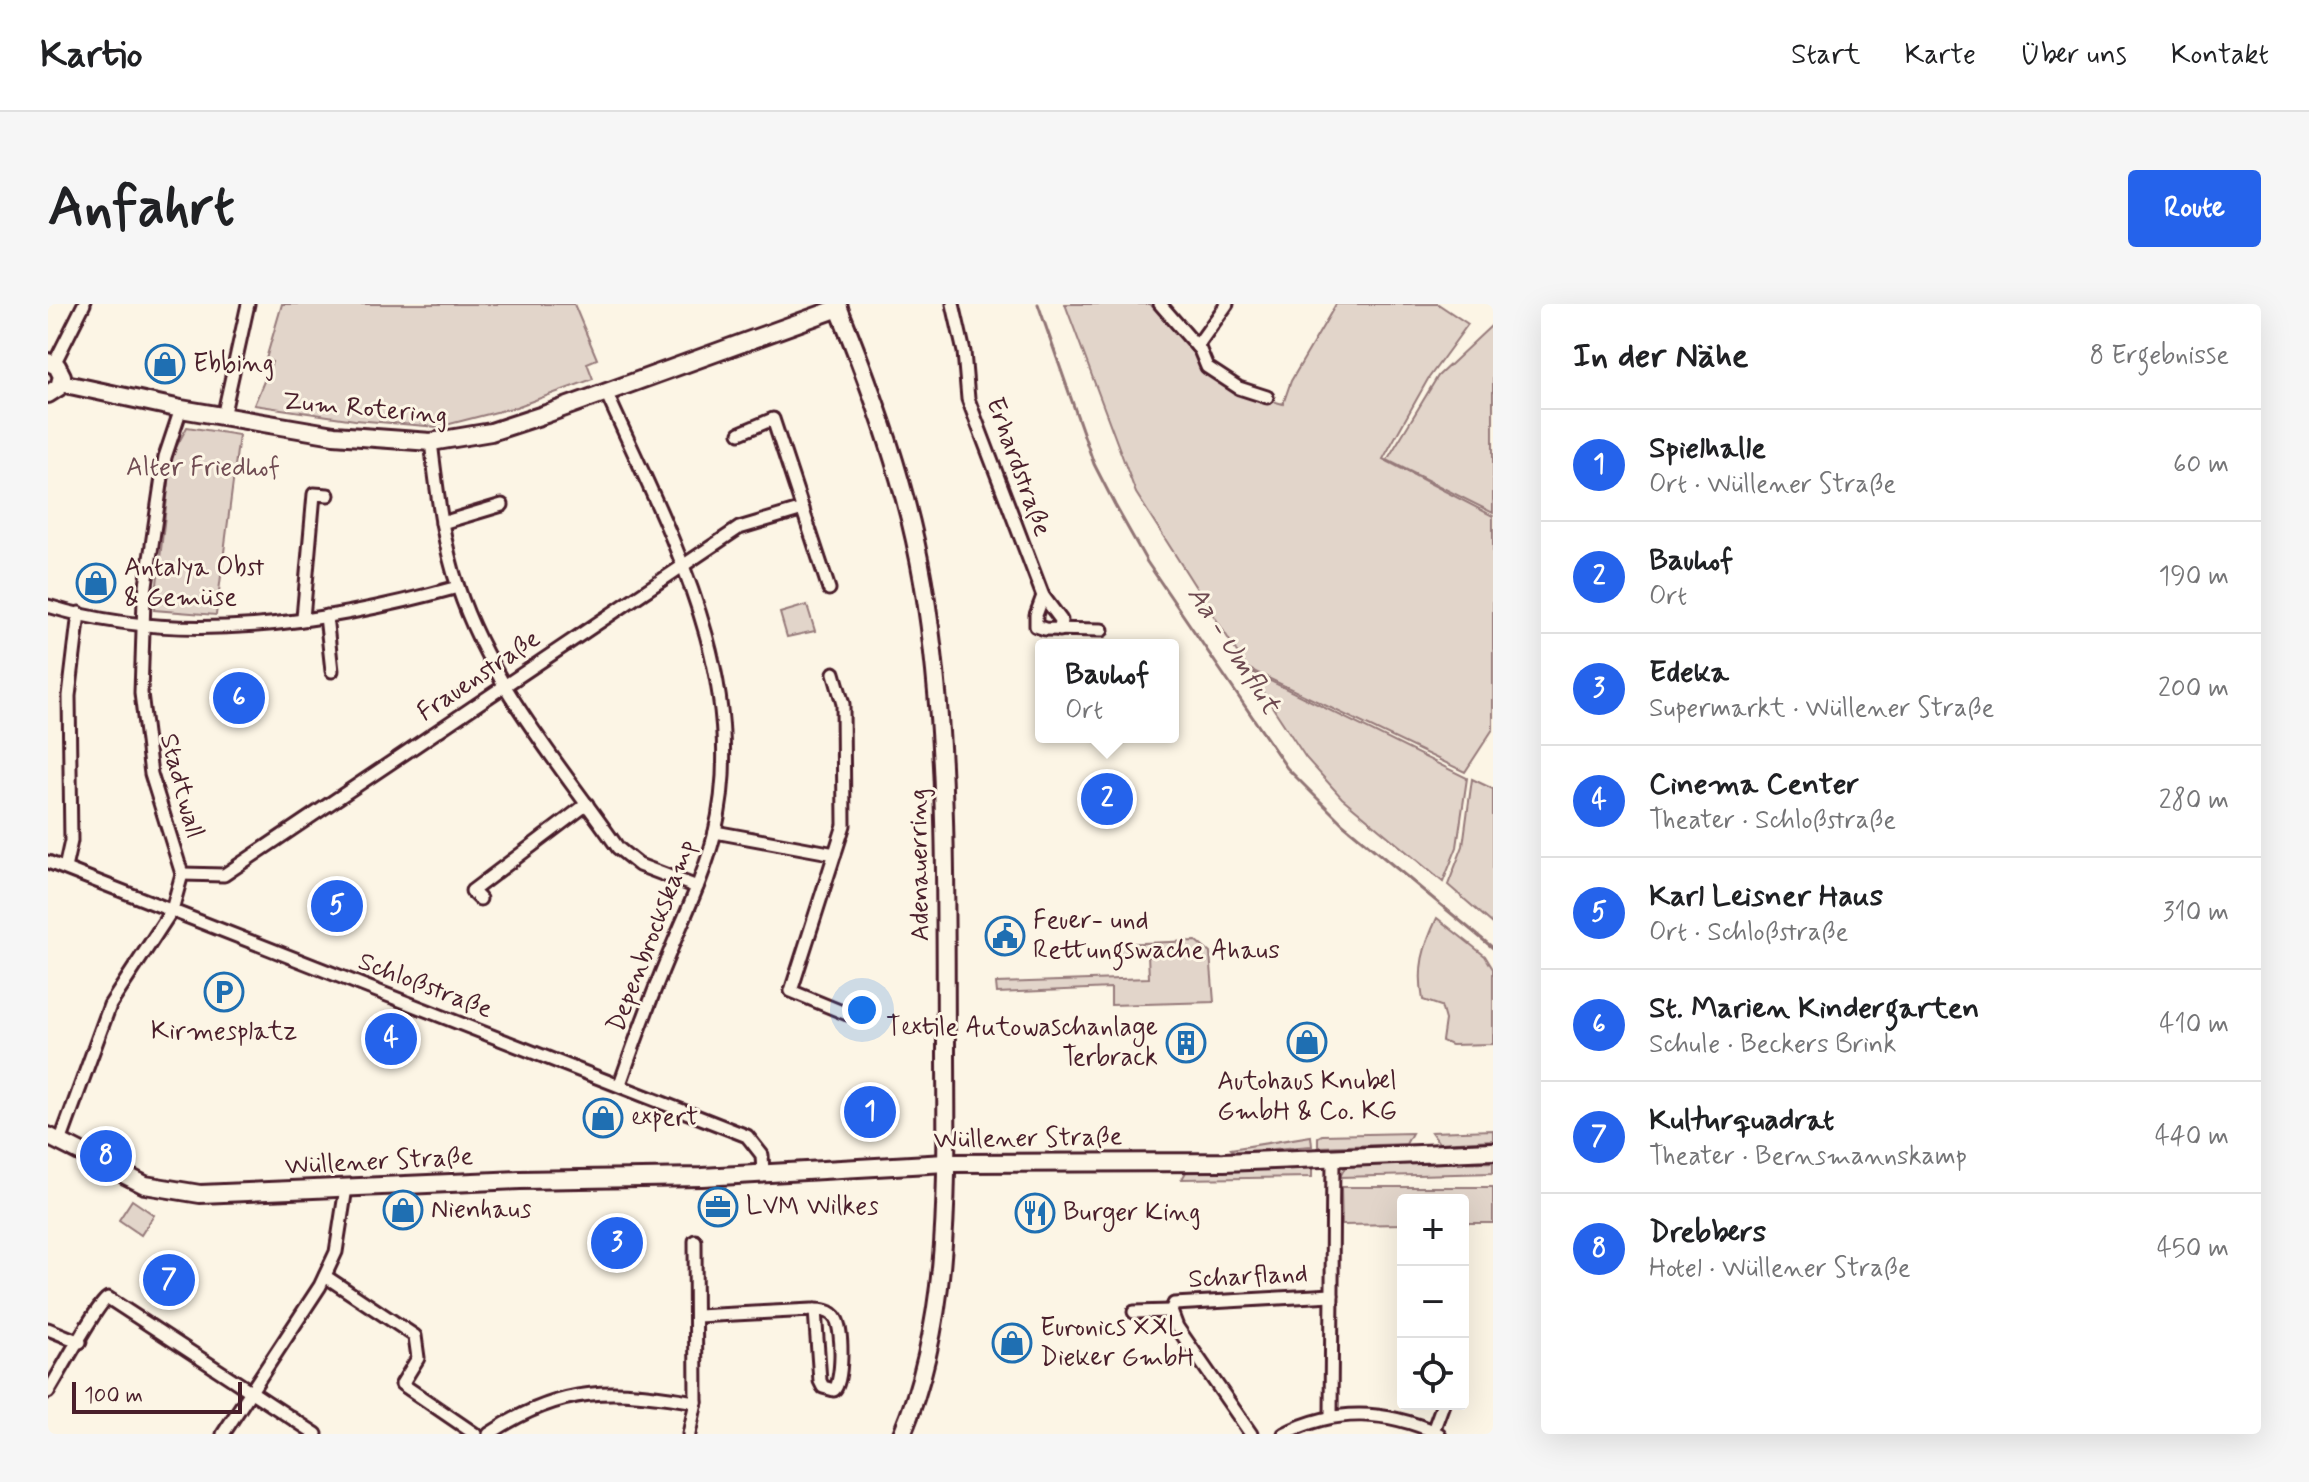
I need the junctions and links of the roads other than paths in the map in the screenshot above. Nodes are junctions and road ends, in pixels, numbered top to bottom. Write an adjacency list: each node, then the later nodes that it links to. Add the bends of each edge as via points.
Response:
1 (84, 304): 8 (street)
2 (248, 304): 13 (street)
3 (953, 304): 23 (street, Erhardstraße, via 968,399)
4 (1160, 304): 7 (street)
5 (1227, 304): 7 (street)
6 (842, 305): 10 (street, Zum Rotering); 48 (street, Adenauerring, via 910,522 933,655 943,777)
7 (1197, 346): 11 (street, via 1207,367 1239,388)
8 (51, 363): 9 (street, via 60,371)
9 (55, 388): 12 (street, Zum Rotering)
10 (606, 392): 15 (street, Zum Rotering, via 491,432); 20 (street, Depenbrockskamp)
11 (1267, 397)
12 (181, 409): 13 (street, Zum Rotering); 28 (street, Stadtwall, via 165,457)
13 (223, 417): 15 (street, Zum Rotering, via 334,435)
14 (740, 433): 18 (street, via 773,419)
15 (431, 442): 19 (street)
16 (328, 495): 27 (street, via 314,494)
17 (502, 505): 19 (street)
18 (803, 509): 20 (street, Frauenstraße, via 739,528); 22 (street)
19 (442, 523): 21 (street)
20 (682, 565): 33 (street, Frauenstraße); 35 (street, Depenbrockskamp, via 702,612 715,667 722,758)
21 (458, 587): 26 (street, via 386,607); 33 (street)
22 (829, 589)
23 (1043, 596): 29 (street, Erhardstraße, via 1061,620); 29 (street, Erhardstraße, via 1036,626)
24 (48, 606): 25 (street)
25 (79, 613): 28 (street); 38 (street, via 69,696 71,841)
26 (326, 616): 27 (street); 31 (street)
27 (303, 618): 28 (street, via 219,627)
28 (142, 623): 39 (street, Stadtwall, via 143,734)
29 (1060, 630): 30 (street)
30 (1102, 630)
31 (332, 671)
32 (834, 673): 36 (street, via 843,704 846,764 844,825)
33 (504, 685): 34 (street); 39 (street, Frauenstraße, via 224,875)
34 (587, 804): 40 (street, via 627,858); 41 (street, via 472,891)
35 (715, 832): 36 (street); 40 (street, Depenbrockskamp)
36 (835, 854): 43 (street, via 791,991)
37 (48, 862): 38 (street, Schloßstraße)
38 (65, 868): 42 (street, Schloßstraße)
39 (182, 874): 42 (street, Stadtwall)
40 (697, 887): 44 (street, Depenbrockskamp)
41 (480, 899)
42 (172, 910): 44 (street, Schloßstraße); 45 (street, via 110,1005 75,1111)
43 (847, 1014)
44 (620, 1084): 49 (street, Schloßstraße, via 747,1136 762,1155)
45 (54, 1139): 50 (street, Wüllener Straße, via 122,1176 168,1191)
46 (1493, 1151): 47 (street, Wüllener Straße)
47 (1333, 1157): 48 (street, Wüllener Straße); 53 (street, Scharfland)
48 (946, 1163): 49 (street, Wüllener Straße); 71 (street, Adenauerring, via 934,1322)
49 (763, 1173): 50 (street, Wüllener Straße)
50 (346, 1188): 52 (street, via 336,1252)
51 (695, 1241): 57 (street)
52 (325, 1276): 60 (street); 68 (street, via 415,1336 418,1358 402,1384)
53 (1332, 1295): 55 (street, Scharfland, via 1184,1301); 64 (street, Scharfland)
54 (815, 1310): 54 (street, via 830,1313 838,1327 841,1381 834,1390 820,1381); 57 (street)
55 (1171, 1311): 56 (street, Scharfland); 72 (street, Scharfland)
56 (1134, 1312)
57 (697, 1316): 62 (street)
58 (48, 1329): 59 (street)
59 (80, 1342): 60 (street, via 96,1308 104,1299 115,1300); 61 (street)
60 (252, 1389): 66 (street); 67 (street)
61 (48, 1392)
62 (696, 1402): 69 (street, via 616,1392 563,1396 521,1412); 70 (street)
63 (1442, 1410): 65 (street)
64 (1331, 1416): 65 (street, via 1398,1418); 73 (street)
65 (1436, 1433)
66 (223, 1434)
67 (316, 1434)
68 (475, 1434)
69 (489, 1434)
70 (689, 1434)
71 (902, 1434)
72 (1251, 1434)
73 (1284, 1434)

